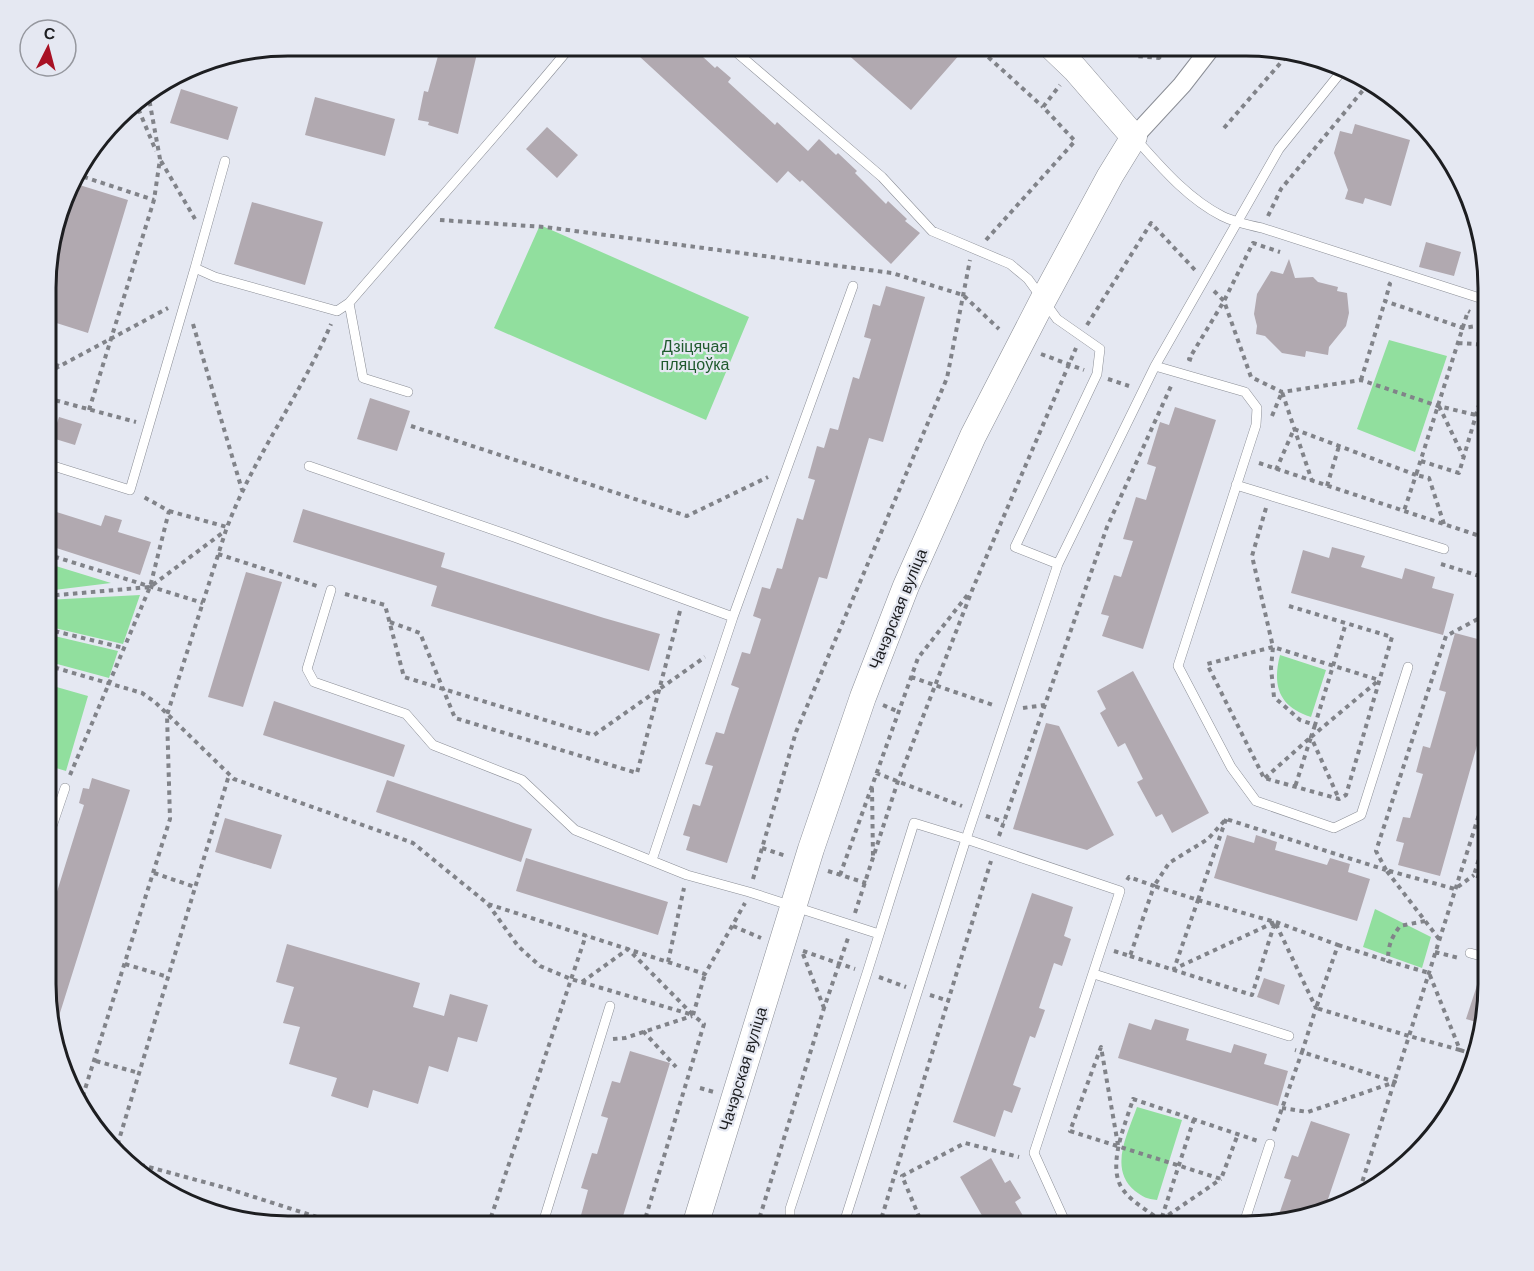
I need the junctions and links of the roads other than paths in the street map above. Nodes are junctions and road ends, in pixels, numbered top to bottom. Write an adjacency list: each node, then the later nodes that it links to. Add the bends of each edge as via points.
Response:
1 (563, 56): 13 (lane)
2 (741, 56): 12 (lane, via 882,177 932,231 1010,264 1028,279)
3 (1061, 56): 6 (main road)
4 (1204, 56): 6 (street, Чачэрская вуліца)
5 (1339, 75): 8 (lane, via 1279,149)
6 (1134, 136): 8 (lane, via 1175,183); 12 (main road, Чачэрская вуліца)
7 (225, 161): 9 (lane)
8 (1236, 222): 11 (lane); 14 (lane)
9 (195, 268): 13 (lane, via 337,311); 17 (lane, via 130,490)
10 (853, 286): 22 (lane)
11 (1478, 297)
12 (1043, 300): 20 (lane, via 1058,319 1100,350 1097,374 1015,547); 28 (main road, Чачэрская вуліца, via 973,436 906,586 863,697)
13 (349, 303): 15 (lane, via 363,378)
14 (1155, 366): 18 (lane, via 1245,392 1257,408 1256,425); 20 (lane)
15 (408, 392)
16 (309, 466): 22 (lane)
17 (55, 467)
18 (1236, 485): 19 (lane); 23 (lane, via 1178,666 1231,767 1256,801 1334,828 1361,814)
19 (1444, 549)
20 (1058, 564): 26 (lane)
21 (332, 590): 27 (lane, via 307,669 314,682 406,714 433,745 522,780 575,830)
22 (733, 617): 27 (lane)
23 (1408, 667)
24 (65, 788): 25 (lane)
25 (55, 817)
26 (966, 839): 29 (lane, via 914,823); 32 (lane, via 1120,891); 39 (lane)
27 (652, 860): 28 (lane, via 687,875)
28 (793, 907): 29 (lane); 37 (main road, Чачэрская вуліца)
29 (879, 934): 38 (lane)
30 (1470, 953): 31 (lane)
31 (1478, 955)
32 (1094, 974): 34 (lane); 40 (lane, via 1034,1153)
33 (610, 1006): 36 (lane)
34 (1288, 1036)
35 (1270, 1144): 41 (lane)
36 (545, 1216)
37 (698, 1216)
38 (790, 1216)
39 (846, 1216)
40 (1062, 1216)
41 (1246, 1216)

